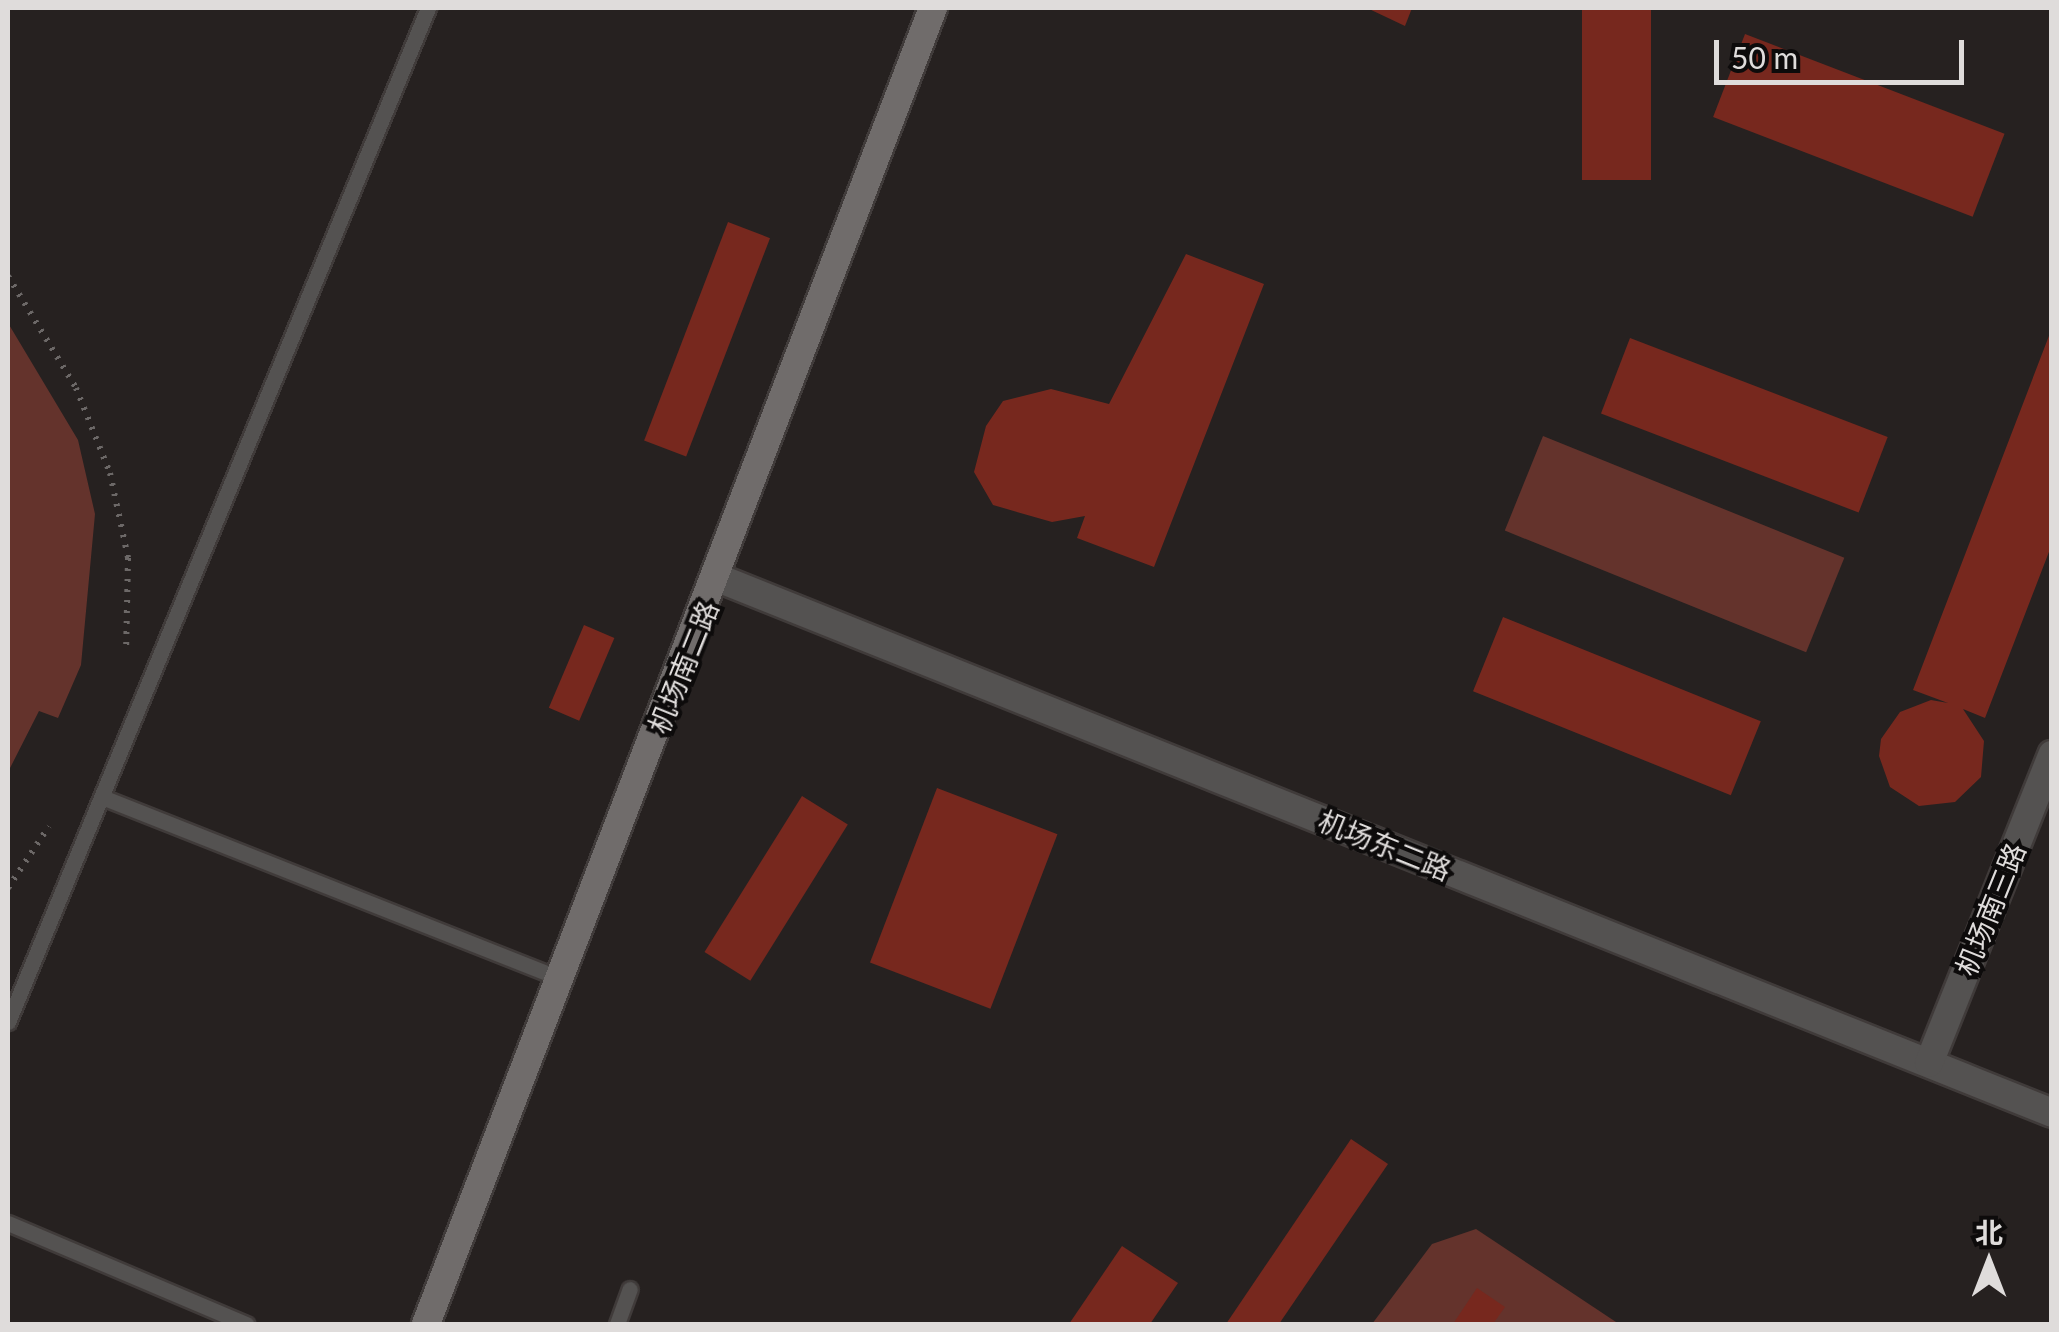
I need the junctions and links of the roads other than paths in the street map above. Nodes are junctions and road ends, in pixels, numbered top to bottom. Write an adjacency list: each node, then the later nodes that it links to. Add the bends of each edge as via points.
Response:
1 (428, 8): 5 (lane)
2 (933, 8): 3 (main road, 机场南二路)
3 (718, 578): 6 (main road, 机场南二路); 8 (street, 机场东二路)
4 (2052, 756): 8 (street, 机场南三路)
5 (102, 797): 6 (lane); 7 (lane)
6 (560, 978): 13 (main road, 机场南二路)
7 (8, 1022)
8 (1928, 1063): 9 (street, 机场东二路)
9 (2052, 1113)
10 (8, 1223): 12 (lane)
11 (630, 1289): 14 (lane)
12 (238, 1321)
13 (426, 1324)
14 (617, 1324)

